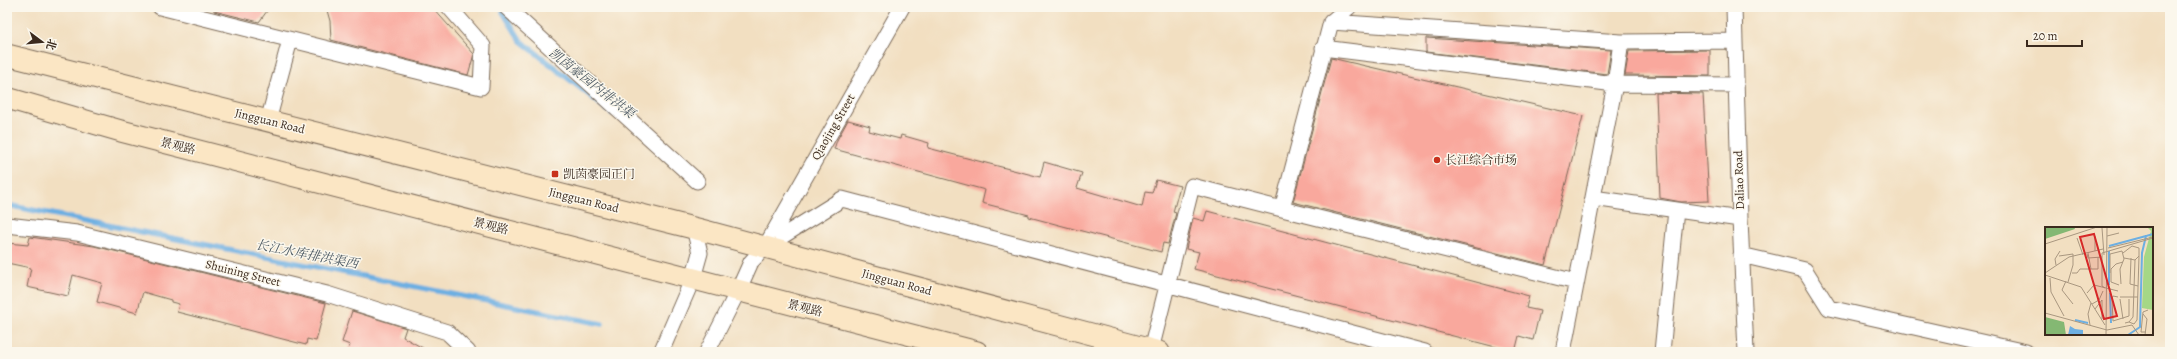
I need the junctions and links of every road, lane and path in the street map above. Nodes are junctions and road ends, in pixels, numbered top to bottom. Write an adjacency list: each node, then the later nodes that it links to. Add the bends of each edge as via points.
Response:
1 (160, 7): 8 (street)
2 (449, 7): 8 (street, via 483,46 481,87)
3 (506, 7): 17 (street)
4 (902, 7): 24 (street, Qiaojing Street)
5 (1349, 7): 7 (street)
6 (1734, 7): 9 (street, Daliao Road)
7 (1331, 22): 10 (street); 11 (street)
8 (290, 40): 16 (street)
9 (1735, 41): 10 (street); 14 (street, Daliao Road)
10 (1621, 42): 13 (street)
11 (1323, 48): 13 (street); 19 (street)
12 (7, 55): 16 (main road, Jingguan Road)
13 (1615, 84): 14 (street); 18 (street)
14 (1736, 86): 21 (street, Daliao Road)
15 (7, 98): 26 (main road, 景观路, via 121,131)
16 (268, 121): 23 (main road, Jingguan Road)
17 (697, 181)
18 (1593, 198): 20 (street); 27 (street)
19 (1282, 209): 27 (street); 28 (street, via 1192,186)
20 (1676, 210): 21 (street); 37 (street)
21 (1740, 219): 25 (street, Daliao Road)
22 (7, 225): 31 (street, Shuining Street, via 76,233 327,294 447,332)
23 (694, 228): 24 (main road, Jingguan Road); 26 (street, via 700,253)
24 (765, 247): 28 (street, via 842,199); 29 (street, via 750,262); 30 (main road, Jingguan Road)
25 (1741, 255): 38 (street, Daliao Road); 39 (street, via 1805,270 1829,308)
26 (693, 278): 29 (main road, 景观路); 32 (street)
27 (1576, 282): 36 (street)
28 (1167, 285): 30 (street); 35 (street)
29 (738, 292): 33 (street); 34 (main road, 景观路)
30 (1155, 351)
31 (468, 352)
32 (661, 352)
33 (707, 352)
34 (977, 352)
35 (1425, 352)
36 (1563, 352)
37 (1662, 352)
38 (1746, 352)
39 (2026, 352)

